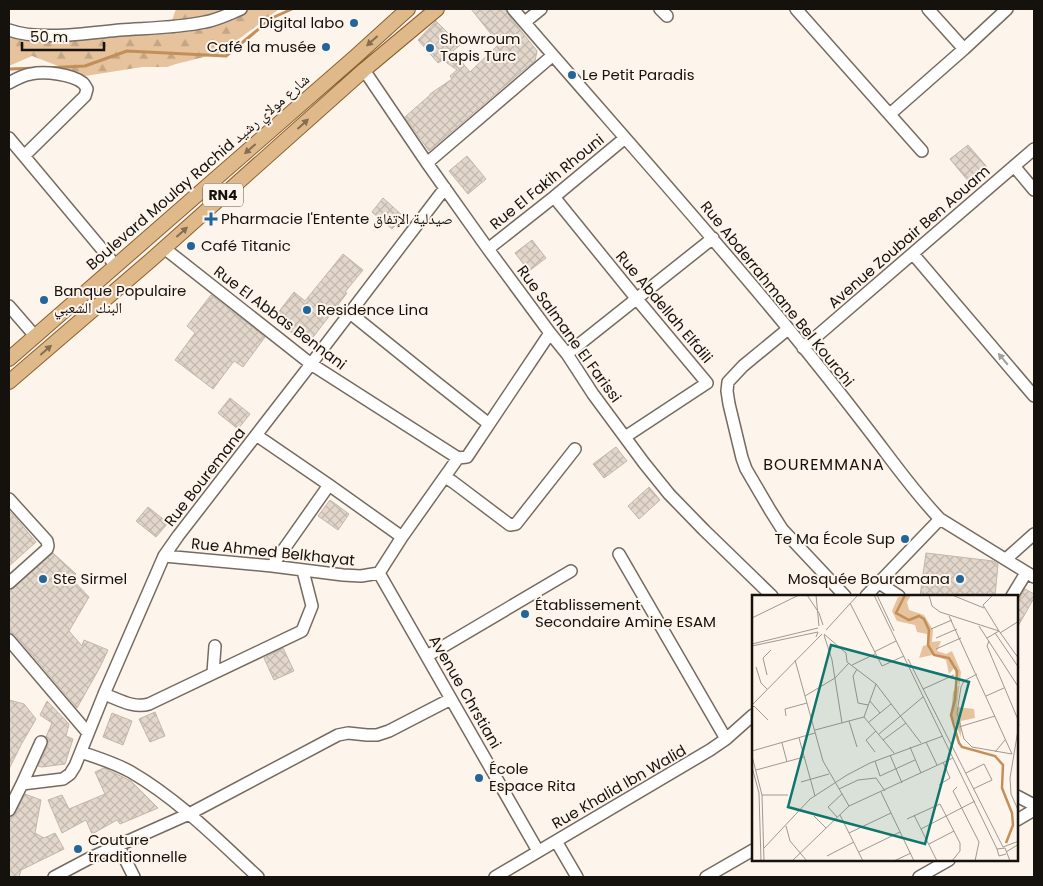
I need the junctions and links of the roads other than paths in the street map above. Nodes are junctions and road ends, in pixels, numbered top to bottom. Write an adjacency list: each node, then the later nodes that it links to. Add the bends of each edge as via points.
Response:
1 (241, 9): 10 (street, via 206,22 179,26 43,36)
2 (408, 9): 30 (main road, Boulevard Moulay Rachid شارع مولاي رشيد / RN4, one-way to 30)
3 (437, 9): 13 (main road, RN4)
4 (513, 9): 9 (street, Rue Abderrahmane Bel Kourchi)
5 (541, 9): 9 (street)
6 (796, 9): 15 (street)
7 (928, 9): 11 (street)
8 (1007, 9): 11 (street)
9 (525, 22): 12 (street, Rue Abderrahmane Bel Kourchi)
10 (9, 30)
11 (964, 49): 15 (street)
12 (552, 56): 17 (street, Rue Abderrahmane Bel Kourchi); 21 (street)
13 (364, 70): 21 (street, Rue Salmane El Farissi); 27 (main road, RN4, one-way to 13)
14 (9, 83): 20 (street, via 16,78 46,72 74,78 87,89 85,96)
15 (890, 114): 19 (street)
16 (9, 138): 20 (street)
17 (625, 138): 25 (street, Rue El Fakih Rhouni); 26 (street, Rue Abderrahmane Bel Kourchi)
18 (1034, 149): 22 (street, Avenue Zoubair Ben Aouam)
19 (922, 151)
20 (24, 156): 30 (street)
21 (427, 163): 23 (street, Rue Salmane El Farissi)
22 (1014, 166): 24 (street); 29 (street, Avenue Zoubair Ben Aouam)
23 (445, 188): 28 (street, Rue Salmane El Farissi); 33 (street, Rue Bouremana)
24 (1034, 190)
25 (554, 197): 28 (street, Rue El Fakih Rhouni); 31 (street, Rue Abdellah Elfdili)
26 (713, 238): 31 (street); 34 (street, Rue Abderrahmane Bel Kourchi)
27 (164, 248): 40 (street, Rue El Abbas Bennani); 41 (main road, RN4, one-way to 27)
28 (488, 249): 35 (street, Rue Salmane El Farissi)
29 (914, 254): 37 (street, Avenue Zoubair Ben Aouam); 44 (street, one-way to 29)
30 (116, 266): 36 (main road, Boulevard Moulay Rachid شارع مولاي رشيد / RN4)
31 (636, 298): 38 (street); 43 (street, Rue Abdellah Elfdili)
32 (9, 306): 36 (street)
33 (350, 313): 40 (street, Rue Bouremana); 45 (street)
34 (788, 329): 37 (street, Rue Abderrahmane Bel Kourchi); 42 (street)
35 (550, 333): 38 (street, Rue Salmane El Farissi); 45 (street)
36 (35, 336): 39 (main road, Boulevard Moulay Rachid شارع مولاي رشيد / RN4)
37 (804, 348): 53 (street, Rue Abderrahmane Bel Kourchi, via 913,490)
38 (567, 354): 47 (street, Rue Salmane El Farissi)
39 (9, 359)
40 (311, 364): 46 (street, Rue Bouremana); 49 (street, Rue El Abbas Bennani)
41 (9, 382)
42 (728, 382): 43 (street); 67 (street, via 728,398 738,441 754,484 782,529)
43 (707, 383): 47 (street, Rue Abdellah Elfdili)
44 (1034, 396)
45 (490, 424): 49 (street, via 466,457)
46 (256, 435): 51 (street); 57 (street, Rue Bouremana)
47 (625, 437): 66 (street, Rue Salmane El Farissi, via 669,494)
48 (575, 450): 50 (street, via 513,525)
49 (458, 458): 50 (street)
50 (444, 477): 55 (street)
51 (329, 485): 55 (street); 59 (street)
52 (9, 499): 64 (street, via 48,546)
53 (940, 519): 58 (street, Rue Abderrahmane Bel Kourchi); 65 (street)
54 (1034, 534): 58 (street)
55 (402, 537): 62 (street)
56 (619, 554): 79 (street)
57 (164, 556): 59 (street, Rue Ahmed Belkhayat); 75 (street, Rue Bouremana)
58 (1006, 560): 63 (street, Rue Abderrahmane Bel Kourchi)
59 (272, 566): 61 (street, Rue Ahmed Belkhayat)
60 (571, 570): 73 (street)
61 (303, 571): 62 (street, Rue Ahmed Belkhayat, via 361,576); 74 (street, via 312,606 302,631)
62 (379, 573): 73 (street, Avenue Chrstiani)
63 (1030, 575): 70 (street)
64 (9, 583)
65 (879, 583): 68 (street); 69 (street)
66 (771, 595)
67 (844, 595)
68 (867, 595)
69 (897, 595)
70 (1013, 595)
71 (9, 640): 78 (street)
72 (215, 646): 74 (street)
73 (427, 656): 76 (street, Avenue Chrstiani)
74 (213, 673): 75 (street, via 142,706)
75 (104, 694): 78 (street, Rue Bouremana)
76 (451, 699): 87 (street, via 377,735 348,732 338,736); 91 (street, Avenue Chrstiani)
77 (752, 716): 79 (street, Rue Khalid Ibn Walid)
78 (88, 733): 81 (street, Rue Bouremana)
79 (726, 739): 89 (street, Rue Khalid Ibn Walid)
80 (41, 742): 82 (street)
81 (81, 752): 82 (street, Rue Bouremana, via 70,774 63,779); 87 (street, via 131,772)
82 (22, 784): 85 (street)
83 (1018, 797): 84 (street)
84 (1034, 805)
85 (9, 810)
86 (1034, 810): 88 (street)
87 (189, 814): 90 (street); 97 (street)
88 (1018, 819)
89 (556, 841): 91 (street, Rue Khalid Ibn Walid); 99 (street)
90 (118, 845): 95 (street); 96 (street)
91 (538, 851): 98 (street, Rue Khalid Ibn Walid)
92 (752, 851): 94 (street)
93 (947, 861): 101 (street)
94 (718, 874): 100 (street)
95 (54, 877)
96 (134, 877)
97 (258, 877)
98 (495, 877)
99 (577, 877)
100 (706, 877)
101 (919, 877)

